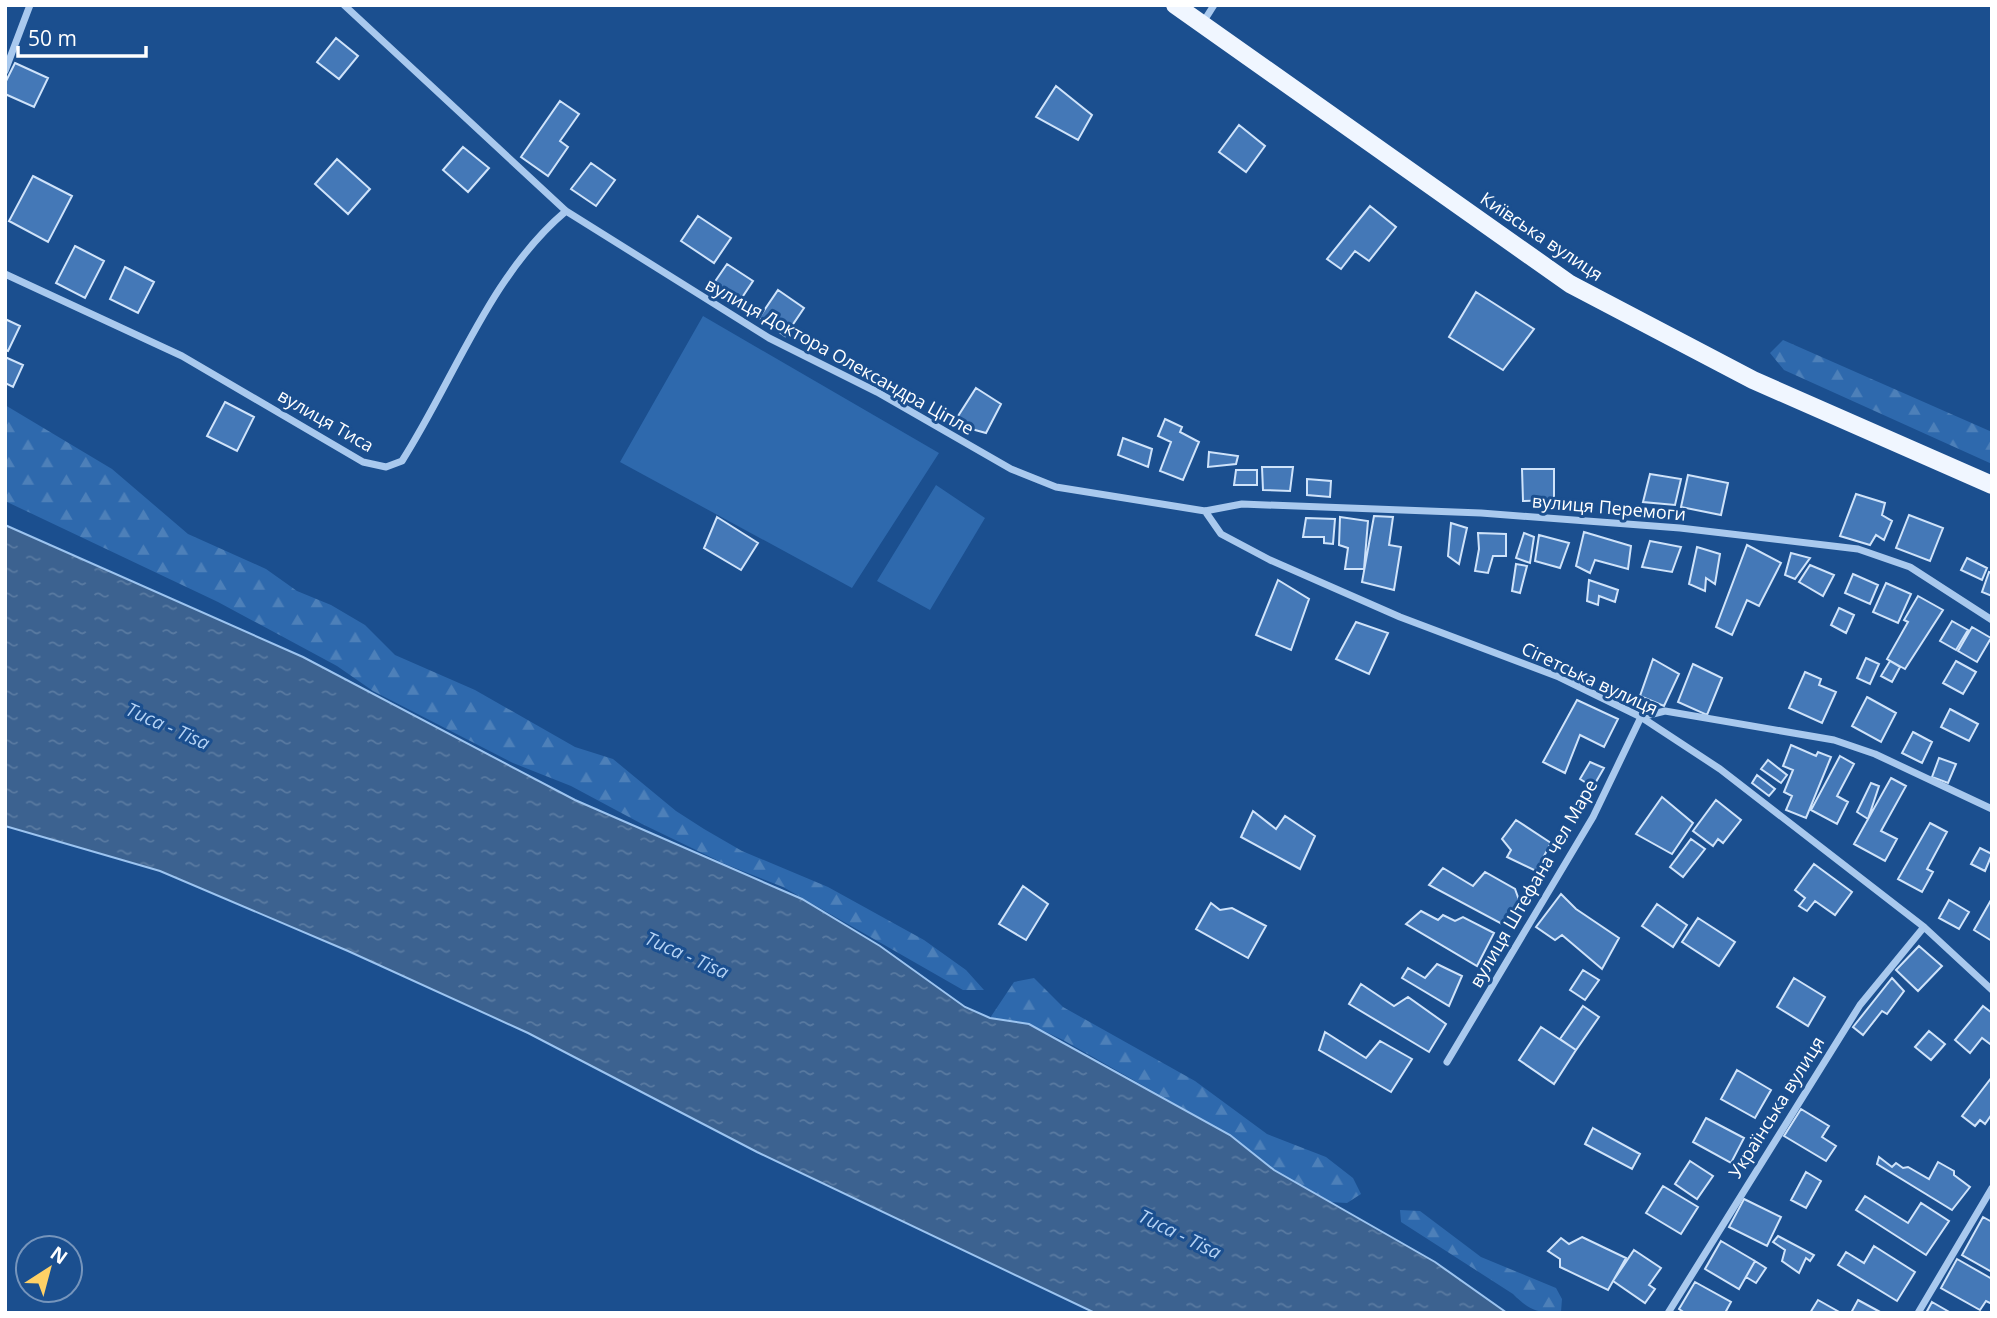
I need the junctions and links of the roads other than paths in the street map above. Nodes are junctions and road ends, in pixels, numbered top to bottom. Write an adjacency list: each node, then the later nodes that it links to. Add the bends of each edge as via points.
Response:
1 (30, 5): 6 (street)
2 (344, 5): 7 (street, вулиця Доктора Олександра Ціпле)
3 (1175, 5): 5 (main road, Київська вулиця)
4 (1214, 5): 5 (street)
5 (1202, 24): 9 (main road, Київська вулиця, via 1570,284 1753,380)
6 (5, 71)
7 (566, 211): 8 (street, вулиця Тиса, via 539,233 490,305 402,461 386,467 363,462 182,356); 10 (street, вулиця Доктора Олександра Ціпле, via 769,338 1011,469 1056,487)
8 (5, 274)
9 (1992, 485)
10 (1205, 511): 11 (street, вулиця Перемоги, via 1242,504 1481,513 1679,528 1858,549 1910,567); 12 (street, Сігетська вулиця, via 1221,534 1270,560 1400,617 1559,677)
11 (1992, 620)
12 (1641, 717): 13 (street, via 1665,711 1834,740 1875,754); 14 (street, Сігетська вулиця, via 1720,769); 16 (street, вулиця Штефана чел Маре, via 1593,817)
13 (1992, 809)
14 (1924, 927): 15 (street, Сігетська вулиця); 18 (street, Українська вулиця, via 1860,1005)
15 (1992, 990)
16 (1447, 1062)
17 (1992, 1188): 19 (street)
18 (1668, 1313)
19 (1918, 1313)

